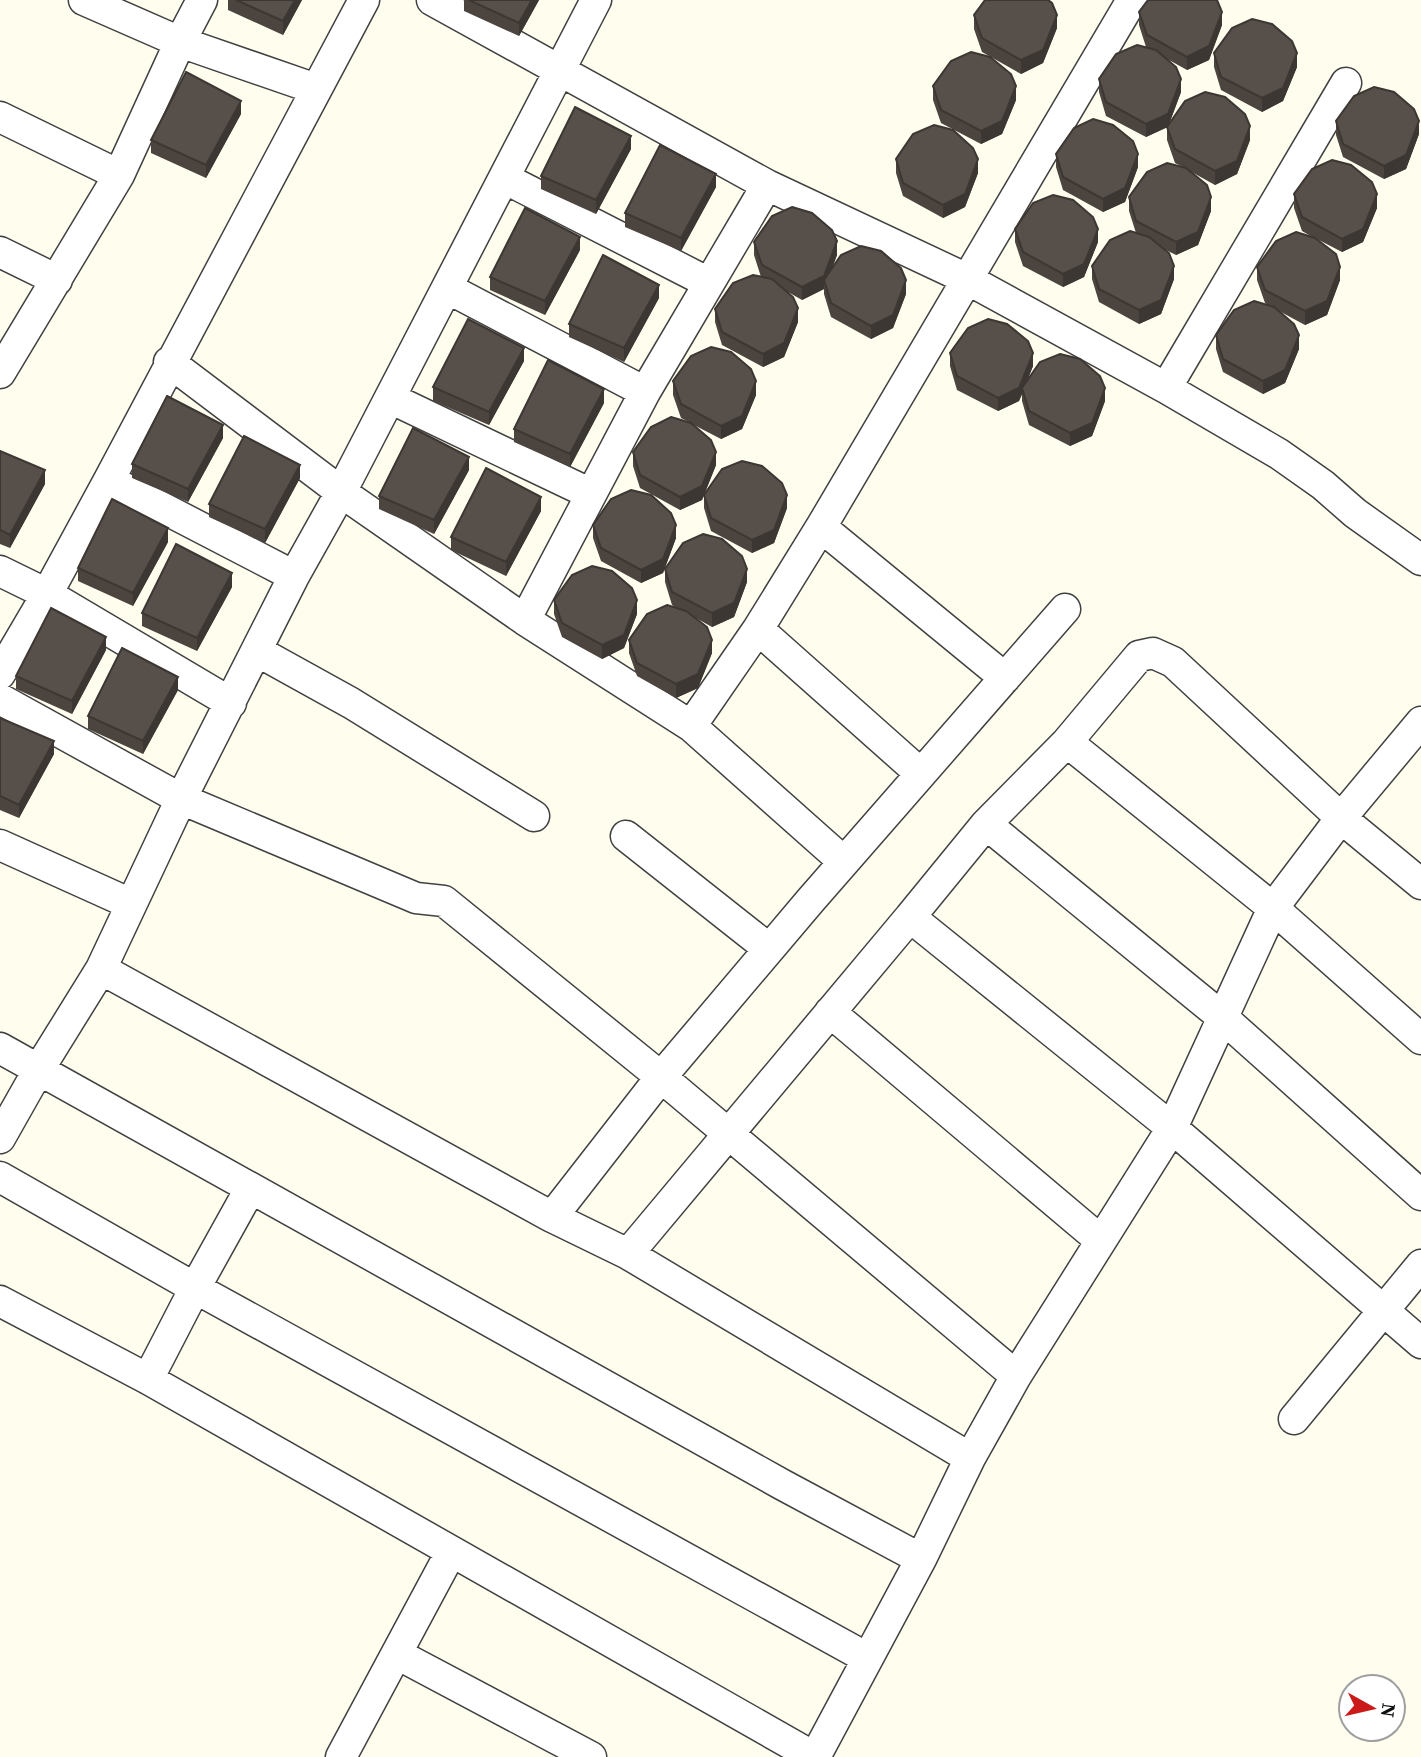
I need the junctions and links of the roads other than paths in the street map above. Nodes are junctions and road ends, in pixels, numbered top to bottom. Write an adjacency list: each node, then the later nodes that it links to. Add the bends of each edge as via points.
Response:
1 (84, 0): 7 (street)
2 (202, 0): 7 (street)
3 (364, 0): 10 (street)
4 (432, 0): 8 (street)
5 (596, 0): 8 (street)
6 (1132, 0): 16 (street)
7 (180, 43): 10 (street); 12 (street)
8 (561, 69): 13 (street); 14 (street)
9 (1346, 83): 22 (street)
10 (316, 89): 20 (street)
11 (0, 117): 12 (street)
12 (119, 175): 17 (street)
13 (504, 178): 18 (street); 19 (street)
14 (767, 185): 16 (street); 18 (street)
15 (0, 252): 17 (street)
16 (967, 279): 22 (street); 28 (street)
17 (57, 280): 21 (street)
18 (709, 283): 23 (street)
19 (447, 288): 23 (street); 24 (street)
20 (170, 362): 25 (street); 26 (street)
21 (0, 373)
22 (1166, 388): 29 (street, via 1279,454)
23 (645, 392): 27 (street)
24 (390, 398): 26 (street); 27 (street)
25 (109, 480): 31 (street); 32 (street)
26 (341, 492): 31 (street); 34 (street)
27 (591, 494): 34 (street)
28 (821, 527): 35 (street); 38 (street)
29 (1421, 559)
30 (0, 571): 32 (street)
31 (294, 576): 36 (street)
32 (47, 594): 37 (street); 40 (street)
33 (1065, 609): 38 (street)
34 (525, 620): 42 (street)
35 (758, 629): 42 (street); 44 (street)
36 (257, 652): 40 (street); 46 (street, via 351,703)
37 (0, 674)
38 (1005, 678): 44 (street)
39 (0, 699): 45 (street)
40 (231, 703): 45 (street)
41 (1421, 723): 47 (street)
42 (691, 726): 51 (street)
43 (1067, 742): 47 (street, via 1139,656 1153,653 1173,662); 48 (street); 54 (street)
44 (921, 774): 51 (street)
45 (181, 799): 53 (street); 63 (street, via 416,898 444,901)
46 (534, 816)
47 (1342, 818): 52 (street); 54 (street)
48 (986, 824): 55 (street); 59 (street)
49 (626, 836): 56 (street)
50 (0, 845): 53 (street)
51 (844, 862): 56 (street)
52 (1421, 884)
53 (131, 904): 57 (street)
54 (1273, 908): 59 (street); 60 (street)
55 (910, 917): 58 (street); 64 (street)
56 (769, 949): 63 (street)
57 (101, 969): 62 (street); 70 (street)
58 (830, 1012): 65 (street); 71 (street)
59 (1222, 1017): 64 (street); 69 (street)
60 (1421, 1039)
61 (0, 1048): 62 (street)
62 (39, 1069): 66 (street); 68 (street)
63 (661, 1077): 65 (street); 70 (street)
64 (1172, 1128): 71 (street); 76 (street)
65 (728, 1134): 72 (street); 78 (street)
66 (0, 1138)
67 (0, 1177): 74 (street)
68 (250, 1189): 74 (street); 83 (street)
69 (1421, 1195)
70 (552, 1217): 72 (street)
71 (1100, 1240): 78 (street)
72 (628, 1254): 81 (street)
73 (1421, 1265): 76 (street)
74 (195, 1288): 79 (street); 85 (street)
75 (0, 1301): 79 (street)
76 (1384, 1309): 77 (street); 80 (street)
77 (1421, 1343)
78 (1016, 1376): 81 (street)
79 (148, 1379): 82 (street)
80 (1294, 1419)
81 (970, 1458): 83 (street)
82 (451, 1552): 84 (street); 88 (street)
83 (921, 1559): 85 (street)
84 (397, 1654): 86 (street); 87 (street)
85 (867, 1658): 88 (street)
86 (346, 1755)
87 (591, 1757)
88 (814, 1757)

